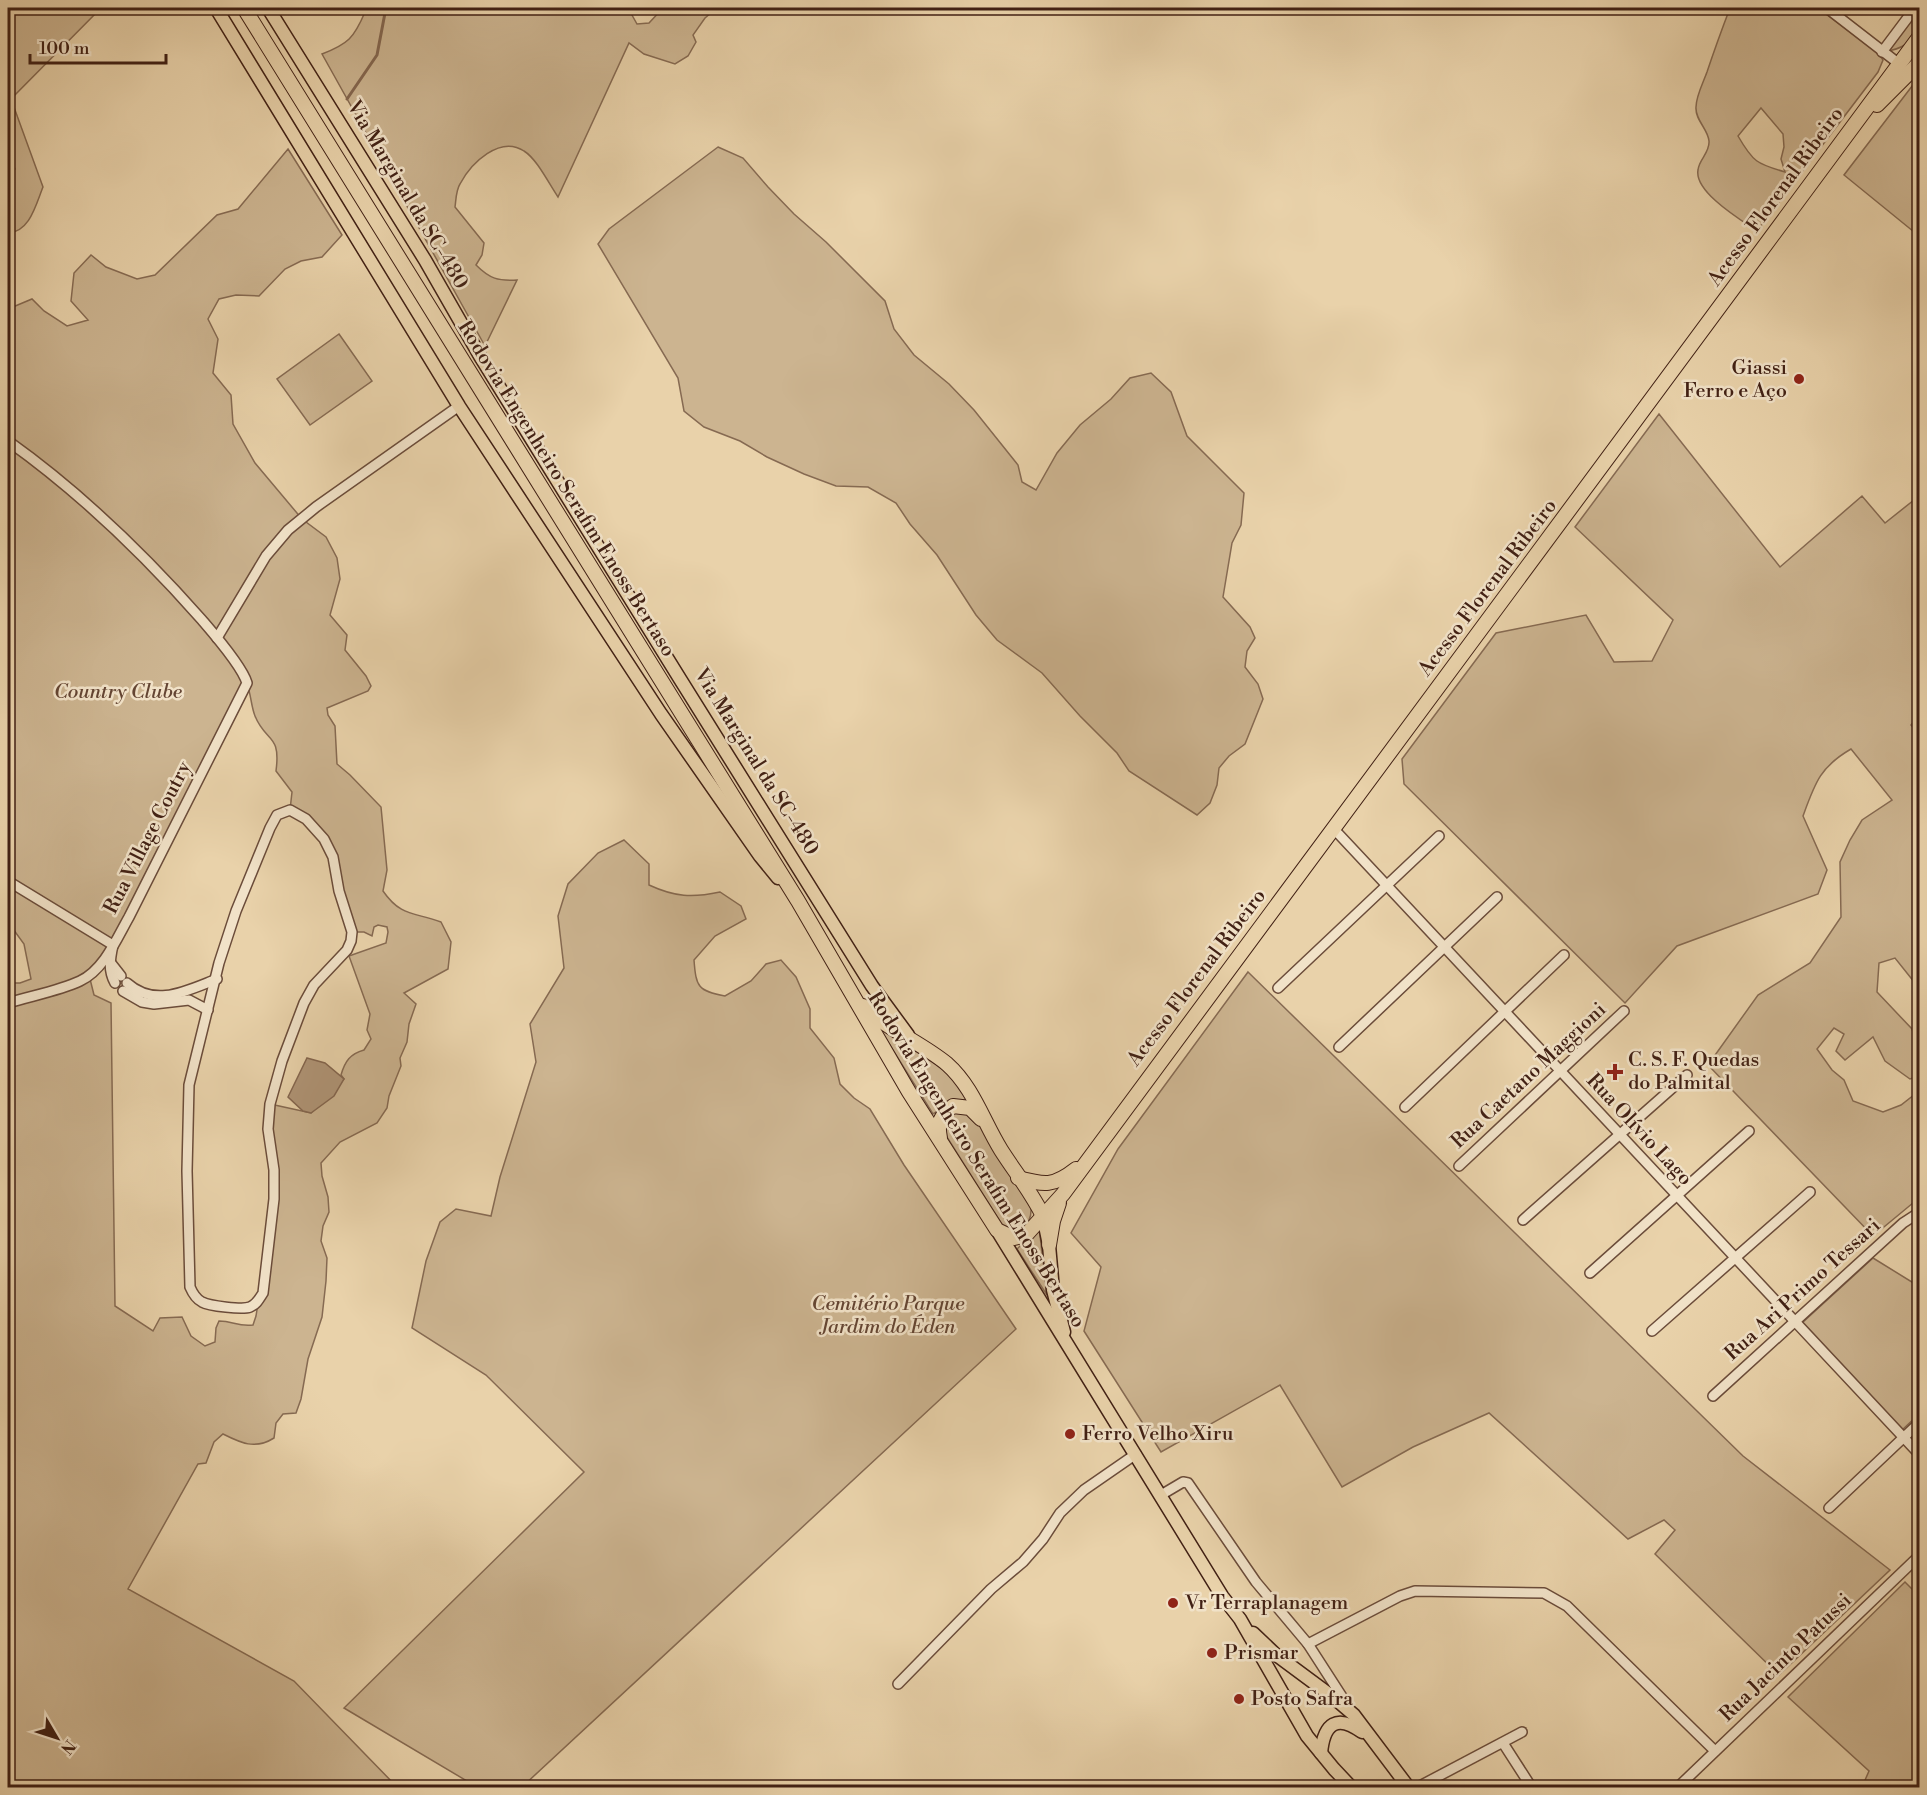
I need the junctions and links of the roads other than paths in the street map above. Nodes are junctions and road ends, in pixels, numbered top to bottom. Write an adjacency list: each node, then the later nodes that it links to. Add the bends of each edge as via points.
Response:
1 (216, 8): 11 (main road)
2 (244, 8): 19 (highway, Rodovia Engenheiro Serafim Enoss Bertaso)
3 (268, 8): 31 (main road, Via Marginal da SC-480, via 872,986)
4 (1827, 8): 7 (street)
5 (1915, 8): 7 (street)
6 (1920, 36): 9 (highway, Acesso Florenal Ribeiro)
7 (1882, 52): 9 (street)
8 (1920, 62): 10 (highway)
9 (1898, 63): 10 (highway, Acesso Florenal Ribeiro)
10 (1836, 148): 14 (highway, Acesso Florenal Ribeiro)
11 (459, 406): 13 (street, via 288,530 266,556); 19 (main road, via 661,714 760,856)
12 (8, 441): 13 (street, via 104,517 155,567)
13 (217, 638): 20 (street, Rua Village Coutry, via 247,683)
14 (1333, 828): 17 (street, Rua Olívio Lago); 40 (highway, Acesso Florenal Ribeiro)
15 (1440, 836): 17 (street)
16 (8, 881): 20 (street)
17 (1386, 886): 21 (street, Rua Olívio Lago); 25 (street)
18 (1497, 897): 21 (street)
19 (798, 901): 26 (highway, Rodovia Engenheiro Serafim Enoss Bertaso)
20 (113, 945): 24 (street, via 111,976); 27 (street, Rua Village Coutry, via 81,981)
21 (1444, 948): 30 (street, Rua Olívio Lago); 32 (street)
22 (1564, 955): 30 (street)
23 (217, 979): 24 (street, via 192,989 153,996); 28 (street); 28 (street, via 236,911 270,828 285,810 299,813 324,839 333,857 352,932 347,950 314,985 304,1003 270,1104 268,1129 274,1199 263,1293 248,1309 201,1302 190,1287 189,1085)
24 (121, 983): 28 (street, via 142,1002 189,1000)
25 (1278, 988)
26 (851, 994): 31 (highway, Rodovia Engenheiro Serafim Enoss Bertaso, via 875,1018); 39 (highway, Rodovia Engenheiro Serafim Enoss Bertaso)
27 (8, 1003)
28 (208, 1010)
29 (1624, 1011): 33 (street, Rua Caetano Maggioni)
30 (1504, 1012): 33 (street, Rua Olívio Lago); 35 (street)
31 (916, 1042): 36 (highway, Rodovia Engenheiro Serafim Enoss Bertaso, via 961,1079)
32 (1339, 1047)
33 (1560, 1072): 38 (street, Rua Olívio Lago); 41 (street, Rua Caetano Maggioni)
34 (1687, 1075): 38 (street)
35 (1405, 1107)
36 (987, 1126): 39 (highway, via 970,1108 953,1106 940,1119); 42 (highway, Rodovia Engenheiro Serafim Enoss Bertaso)
37 (1749, 1131): 45 (street)
38 (1619, 1135): 45 (street, Rua Olívio Lago); 48 (street)
39 (941, 1140): 49 (highway, Rodovia Engenheiro Serafim Enoss Bertaso)
40 (1085, 1162): 42 (highway, Acesso Florenal Ribeiro, via 1050,1184); 44 (highway, Acesso Florenal Ribeiro)
41 (1459, 1166)
42 (1018, 1178): 47 (highway, Rodovia Engenheiro Serafim Enoss Bertaso)
43 (1810, 1192): 51 (street)
44 (1063, 1194): 47 (highway, Acesso Florenal Ribeiro); 50 (highway)
45 (1676, 1197): 51 (street, Rua Olívio Lago); 52 (street)
46 (1920, 1212): 53 (street, Rua Ari Primo Tessari)
47 (1043, 1216): 49 (highway, Acesso Florenal Ribeiro, via 1021,1237); 50 (main road, Rodovia Engenheiro Serafim Enoss Bertaso)
48 (1523, 1220)
49 (997, 1230): 55 (main road, Rodovia Engenheiro Serafim Enoss Bertaso)
50 (1049, 1245): 55 (main road, Rodovia Engenheiro Serafim Enoss Bertaso, via 1053,1290)
51 (1735, 1259): 53 (street, Rua Olívio Lago); 54 (street)
52 (1590, 1274)
53 (1794, 1323): 56 (street, Rua Ari Primo Tessari); 58 (street, Rua Olívio Lago)
54 (1652, 1331)
55 (1068, 1347): 59 (main road, Rodovia Engenheiro Serafim Enoss Bertaso)
56 (1713, 1395)
57 (1920, 1422): 58 (street)
58 (1903, 1437): 60 (street, Rua Olívio Lago); 62 (street)
59 (1136, 1454): 61 (main road, Rodovia Engenheiro Serafim Enoss Bertaso); 66 (street, via 1084,1490 1060,1513 1023,1562 991,1589)
60 (1920, 1455)
61 (1161, 1495): 64 (main road, Rodovia Engenheiro Serafim Enoss Bertaso); 65 (street, via 1188,1483 1256,1582)
62 (1829, 1508)
63 (1920, 1555): 71 (street, Rua Jacinto Patussi)
64 (1240, 1619): 67 (main road, Rodovia Engenheiro Serafim Enoss Bertaso, via 1275,1654); 72 (main road, Rodovia Engenheiro Serafim Enoss Bertaso, via 1294,1716)
65 (1308, 1644): 67 (street); 71 (street, via 1415,1591 1544,1593 1567,1606)
66 (898, 1684)
67 (1354, 1715): 69 (main road, Rodovia Engenheiro Serafim Enoss Bertaso)
68 (1522, 1732): 70 (street)
69 (1368, 1736): 72 (main road, via 1341,1721 1333,1724 1322,1742); 74 (main road, Rodovia Engenheiro Serafim Enoss Bertaso)
70 (1503, 1743): 75 (street); 76 (street)
71 (1715, 1751): 77 (street, Rua Jacinto Patussi)
72 (1321, 1753): 73 (main road, Rodovia Engenheiro Serafim Enoss Bertaso)
73 (1352, 1788)
74 (1409, 1788)
75 (1416, 1788)
76 (1532, 1788)
77 (1677, 1788)

